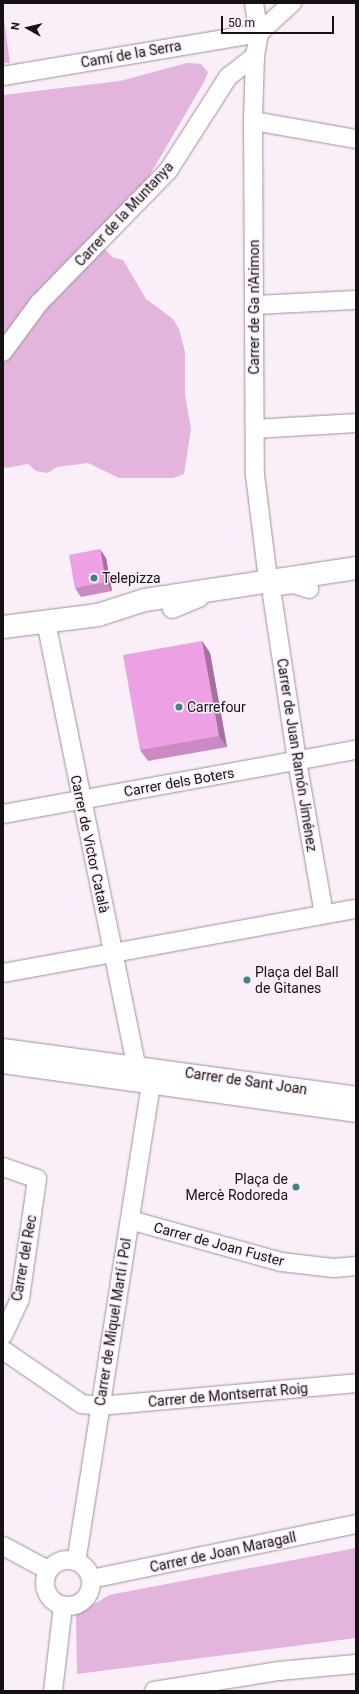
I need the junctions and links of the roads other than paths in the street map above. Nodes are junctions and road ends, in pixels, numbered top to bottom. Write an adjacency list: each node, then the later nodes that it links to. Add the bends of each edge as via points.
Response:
1 (254, 3): 3 (street, Carrer de Ga n'Arimon)
2 (292, 3): 3 (street)
3 (259, 33): 4 (street, Carrer de Ga n'Arimon); 5 (street, Camí de la Serra)
4 (255, 56): 6 (street, Carrer de Ga n'Arimon); 10 (street, Carrer de la Muntanya, via 228,77 168,172 39,303)
5 (3, 76)
6 (253, 121): 7 (street); 9 (street, Carrer de Ga n'Arimon)
7 (356, 139)
8 (356, 300): 9 (street)
9 (254, 306): 12 (street, Carrer de Ga n'Arimon)
10 (3, 352)
11 (356, 423): 12 (street)
12 (255, 429): 15 (street, Carrer de Ga n'Arimon, via 255,475)
13 (356, 568): 15 (street)
14 (356, 581): 15 (street, via 309,589)
15 (270, 588): 16 (street, via 172,609 120,616); 16 (street, via 145,600); 20 (street, Carrer de Juan Ramón Jiménez)
16 (98, 615): 17 (street)
17 (46, 622): 18 (street); 21 (street, Carrer de Victor Català)
18 (6, 627)
19 (356, 750): 20 (street, Carrer dels Boters)
20 (297, 761): 21 (street, Carrer dels Boters); 24 (street, Carrer de Juan Ramón Jiménez)
21 (81, 800): 22 (street, Carrer dels Boters); 25 (street, Carrer de Victor Català)
22 (3, 814)
23 (356, 909): 24 (street)
24 (324, 914): 25 (street)
25 (113, 953): 26 (street); 29 (street, Carrer de Victor Català)
26 (3, 973)
27 (3, 1048): 29 (street, Carrer de Sant Joan)
28 (3, 1064): 30 (street, Carrer de Sant Joan)
29 (136, 1066): 30 (street); 31 (street, Carrer de Sant Joan)
30 (151, 1084): 32 (street, Carrer de Sant Joan); 34 (street, Carrer de Miquel Martí i Pol)
31 (356, 1096)
32 (356, 1113)
33 (3, 1167): 36 (street, Carrer del Rec, via 37,1179 20,1299)
34 (130, 1220): 35 (street, Carrer de Joan Fuster, via 281,1262 334,1268); 39 (street, Carrer de Miquel Martí i Pol)
35 (356, 1266)
36 (3, 1334)
37 (3, 1350): 39 (street, Carrer de Montserrat Roig, via 82,1404)
38 (356, 1383): 39 (street, Carrer de Montserrat Roig)
39 (100, 1406): 42 (street, Carrer de Miquel Martí i Pol)
40 (356, 1524): 44 (street, Carrer de Joan Maragall)
41 (3, 1546): 43 (street)
42 (76, 1560): 43 (street, via 58,1562); 44 (street, via 86,1568)
43 (48, 1570): 45 (street, via 44,1579 47,1595)
44 (91, 1579): 45 (street, via 86,1597 73,1606)
45 (63, 1606): 47 (street)
46 (356, 1664): 48 (street, via 279,1671)
47 (53, 1691)
48 (154, 1691)

